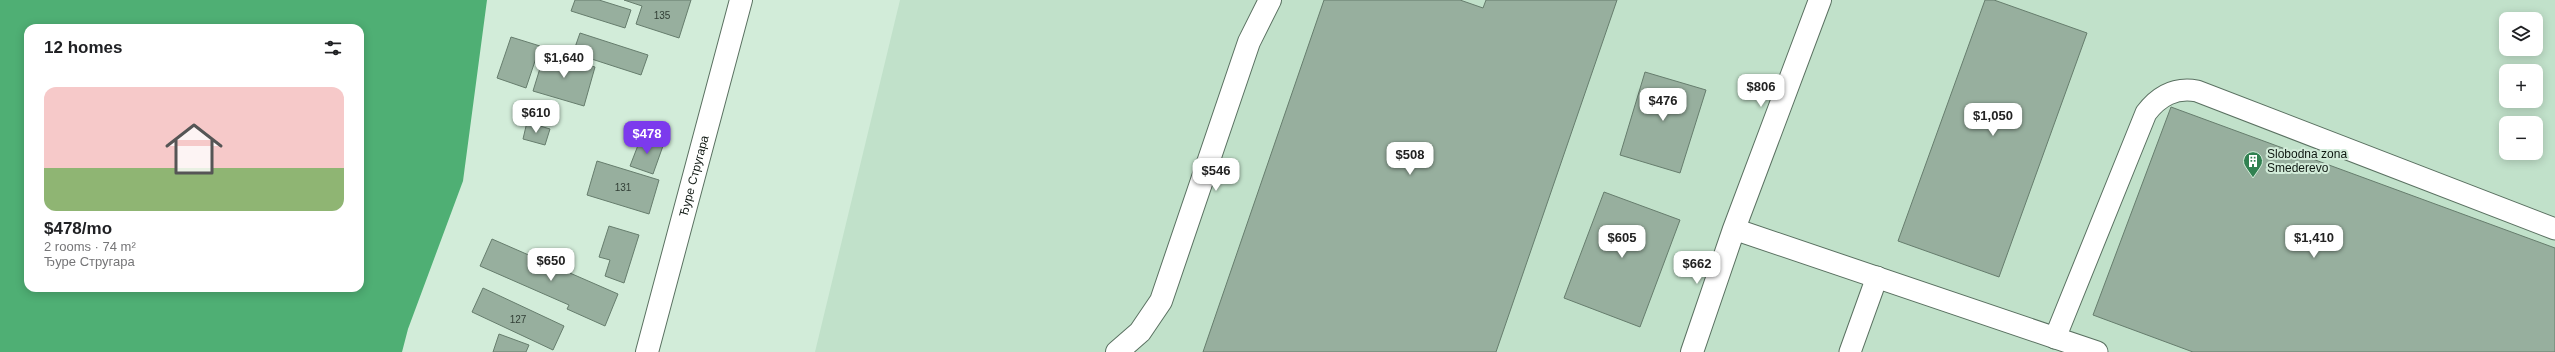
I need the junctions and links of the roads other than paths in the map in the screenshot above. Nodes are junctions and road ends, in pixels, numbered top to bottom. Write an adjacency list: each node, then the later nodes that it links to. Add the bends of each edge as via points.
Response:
1 (741, 0): 8 (street, Ђуре Стругара)
2 (1270, 0): 9 (street, via 1249,42 1162,301 1140,332)
3 (1820, 0): 4 (street)
4 (1734, 229): 6 (lane); 10 (street)
5 (2555, 229): 7 (lane, via 2197,91 2174,91 2158,99 2146,114)
6 (1876, 277): 7 (lane); 11 (lane)
7 (2055, 338): 12 (lane)
8 (647, 352)
9 (1117, 352)
10 (1692, 352)
11 (1850, 352)
12 (2097, 352)

